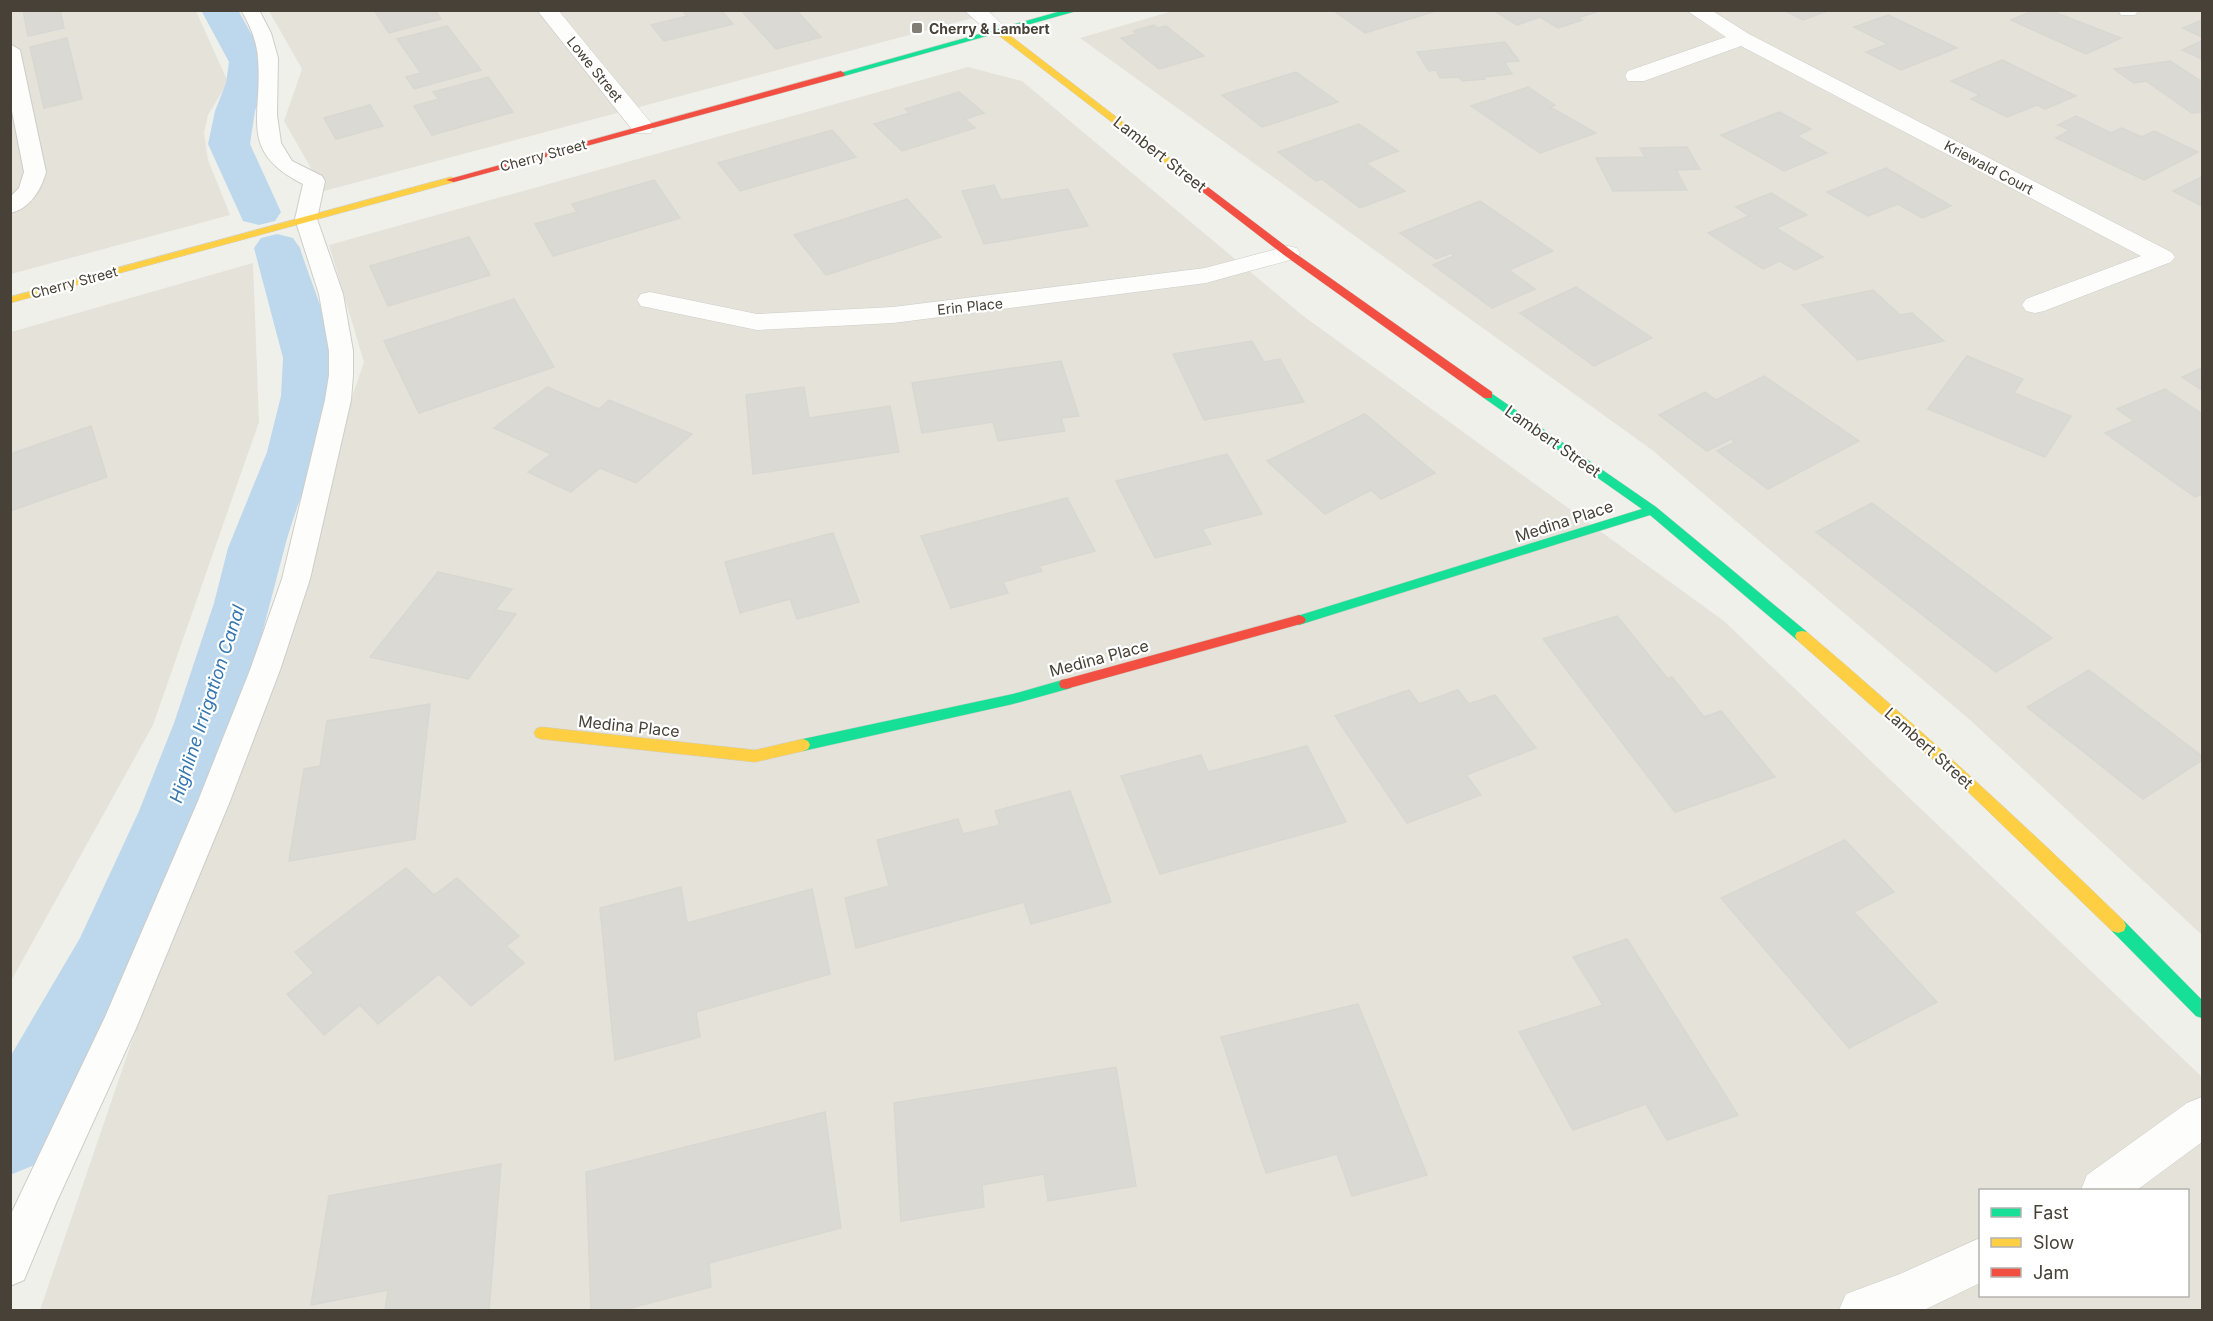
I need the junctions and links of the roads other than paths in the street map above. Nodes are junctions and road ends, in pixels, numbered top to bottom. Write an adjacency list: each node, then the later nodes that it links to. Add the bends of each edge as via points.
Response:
1 (250, 10): 12 (lane, via 268,59 270,142 284,165 314,181)
2 (547, 10): 10 (street, Lowe Street)
3 (974, 10): 6 (street, Lambert Street)
4 (1076, 10): 6 (street, Cherry Street)
5 (1696, 10): 7 (street, Kriewald Court)
6 (1000, 32): 10 (street, Cherry Street); 13 (street, Lambert Street)
7 (1742, 38): 9 (street); 16 (street, Kriewald Court, via 2162,257)
8 (10, 50): 11 (lane, via 35,172 32,186 22,200)
9 (1636, 76)
10 (643, 128): 12 (street, Cherry Street)
11 (10, 207)
12 (306, 219): 14 (street, Cherry Street); 23 (lane, via 331,294 341,375 296,579 266,670 214,801)
13 (1288, 253): 15 (street, Erin Place, via 1206,275 893,315 757,322); 17 (street, Lambert Street)
14 (10, 300)
15 (650, 300)
16 (2035, 305)
17 (1652, 510): 18 (street, Medina Place, via 1353,605 1013,699 755,756); 19 (street, Lambert Street, via 1866,690 2054,862)
18 (541, 734)
19 (2202, 1011)
20 (2202, 1117): 21 (street)
21 (2105, 1189)
22 (1979, 1260): 24 (street, via 1907,1295)
23 (10, 1266)
24 (1862, 1311)

